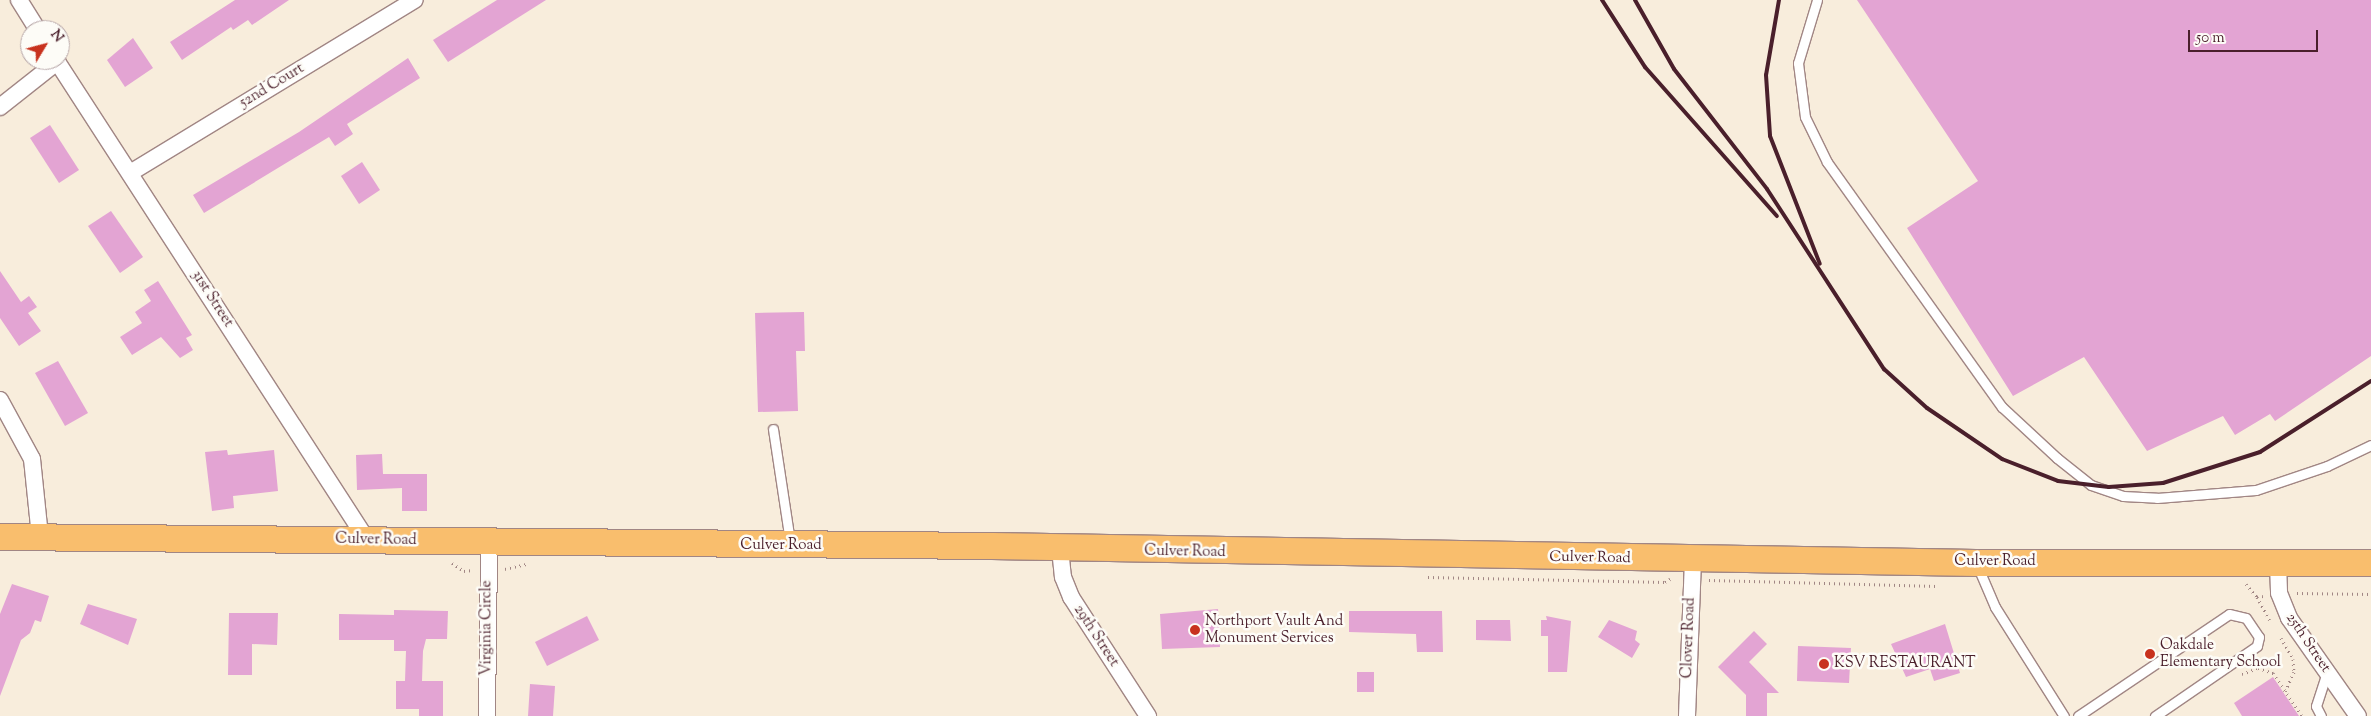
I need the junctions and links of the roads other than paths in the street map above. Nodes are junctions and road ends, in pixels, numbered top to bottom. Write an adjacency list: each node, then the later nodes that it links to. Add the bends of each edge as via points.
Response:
1 (19, 0): 4 (street)
2 (415, 0): 8 (street, 52nd Court)
3 (1817, 0): 11 (lane, via 1798,63 1805,117 1827,162 2002,407 2057,458 2091,485 2123,496 2156,498 2256,490 2327,466)
4 (32, 20)
5 (46, 70): 7 (street)
6 (63, 70): 8 (street, 31st Street)
7 (0, 107)
8 (130, 173): 14 (street, 31st Street)
9 (0, 400): 12 (street, via 32,459)
10 (773, 429): 16 (lane)
11 (2371, 446)
12 (40, 537): 13 (main road, Culver Road); 14 (main road, Culver Road)
13 (0, 538)
14 (366, 540): 15 (main road, Culver Road)
15 (489, 540): 16 (main road, Culver Road); 23 (street, Virginia Circle)
16 (791, 546): 17 (main road, Culver Road)
17 (1060, 550): 18 (main road, Culver Road); 24 (street, 29th Street, via 1063,577 1071,596)
18 (1693, 559): 19 (main road, Culver Road); 25 (street, Clover Road)
19 (1976, 563): 20 (main road, Culver Road); 26 (lane, via 1995,607)
20 (2278, 563): 21 (main road, Culver Road); 22 (street, 25th Street, via 2279,593 2289,618)
21 (2371, 563)
22 (2327, 672): 29 (lane, via 2316,706); 30 (street, 25th Street)
23 (487, 716)
24 (1148, 716)
25 (1688, 716)
26 (2064, 716)
27 (2078, 716): 28 (lane, via 2230,614 2246,618 2259,637 2257,646)
28 (2155, 716)
29 (2321, 716)
30 (2358, 716)

